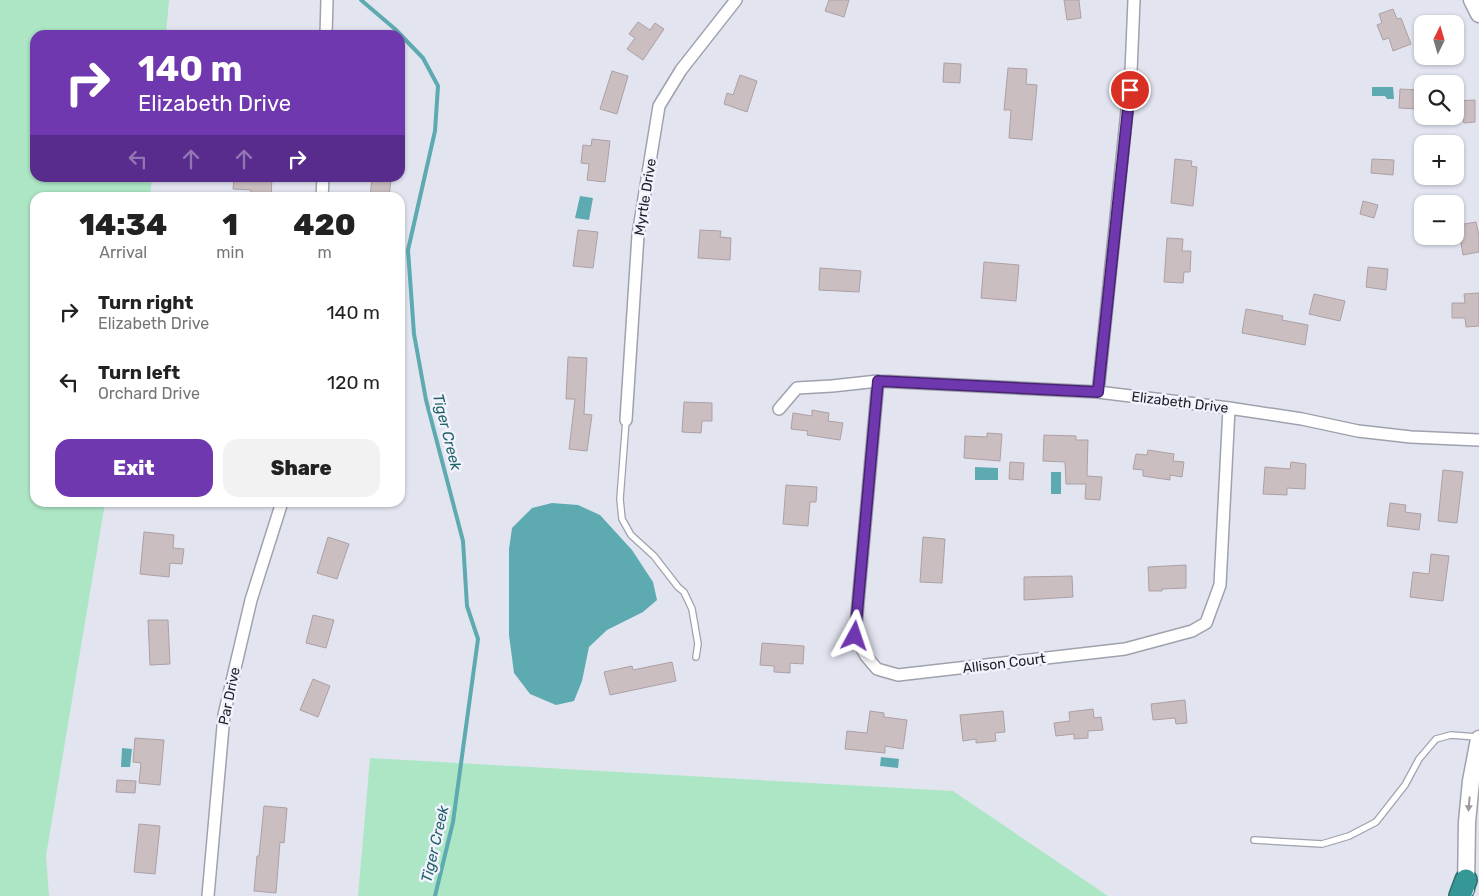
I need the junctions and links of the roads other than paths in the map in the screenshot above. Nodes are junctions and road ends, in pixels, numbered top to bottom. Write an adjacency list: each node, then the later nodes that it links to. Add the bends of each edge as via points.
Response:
1 (327, 0): 6 (street)
2 (736, 0): 11 (street, Myrtle Drive, via 681,70 659,106 638,235)
3 (1134, 0): 8 (street, via 1132,72)
4 (1472, 0): 5 (main road)
5 (1479, 14)
6 (326, 30)
7 (878, 381): 8 (street, Elizabeth Drive); 9 (street, Allison Court, via 855,636 877,669 898,675 1125,649 1192,631 1206,623 1220,585); 10 (street, Elizabeth Drive, via 798,388)
8 (1098, 392): 9 (street, Elizabeth Drive)
9 (1229, 408): 12 (street, Elizabeth Drive, via 1302,418 1358,431)
10 (779, 409)
11 (626, 420): 14 (lane, via 620,499 622,519 632,535 684,592 692,609 698,644)
12 (1479, 440)
13 (280, 507): 18 (street, Par Drive, via 251,600 224,715)
14 (696, 657)
15 (1479, 738): 16 (lane, via 1451,735 1436,739 1376,822 1349,836 1322,844); 17 (main road, one-way to 17, via 1471,781)
16 (1254, 840)
17 (1464, 891)
18 (208, 896)

